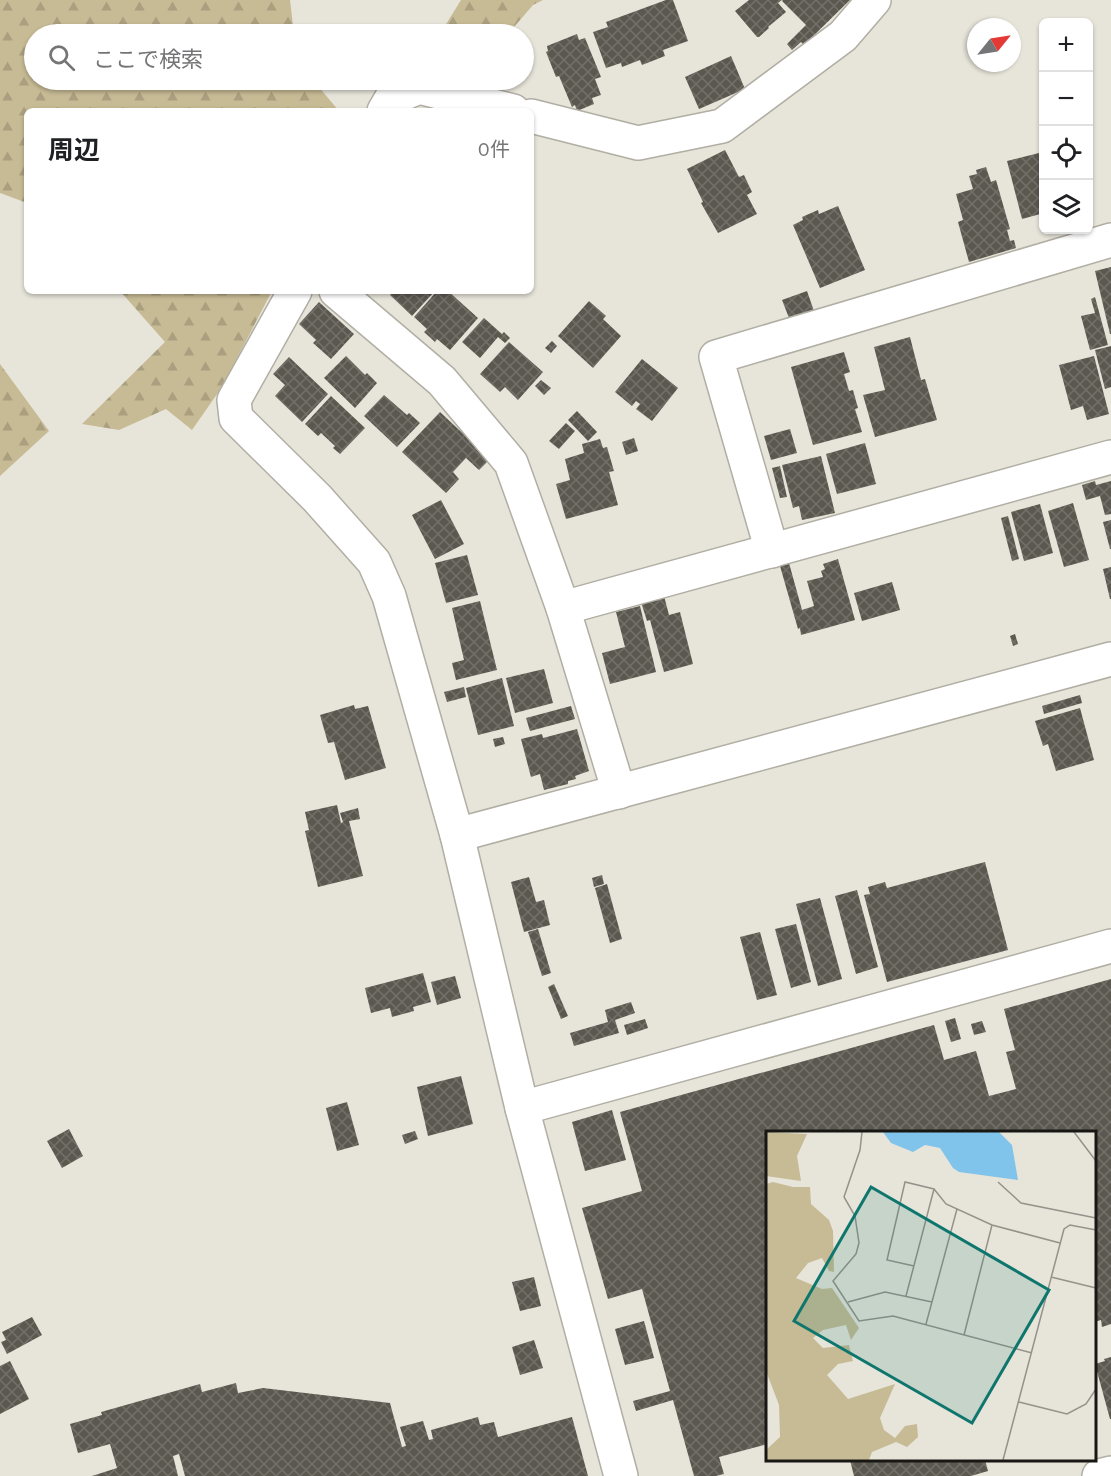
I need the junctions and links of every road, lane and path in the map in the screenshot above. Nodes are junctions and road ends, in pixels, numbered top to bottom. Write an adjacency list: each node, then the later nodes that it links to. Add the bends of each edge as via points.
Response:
1 (874, 0): 6 (street, via 843,36 722,126 638,143)
2 (413, 90): 4 (street, via 391,99)
3 (432, 90): 5 (street)
4 (386, 108)
5 (501, 108)
6 (534, 117)
7 (1111, 240): 11 (street, via 716,357)
8 (293, 294): 15 (street, via 234,400 236,418 317,498 374,562 389,596)
9 (340, 294): 12 (street, via 442,381 511,463)
10 (1111, 457): 11 (street)
11 (772, 551): 12 (street)
12 (562, 608): 14 (street)
13 (1111, 659): 14 (street)
14 (619, 792): 15 (street)
15 (457, 835): 17 (street)
16 (1111, 946): 17 (street)
17 (522, 1108): 19 (street)
18 (1111, 1473): 20 (street)
19 (621, 1476)
20 (1099, 1476)

